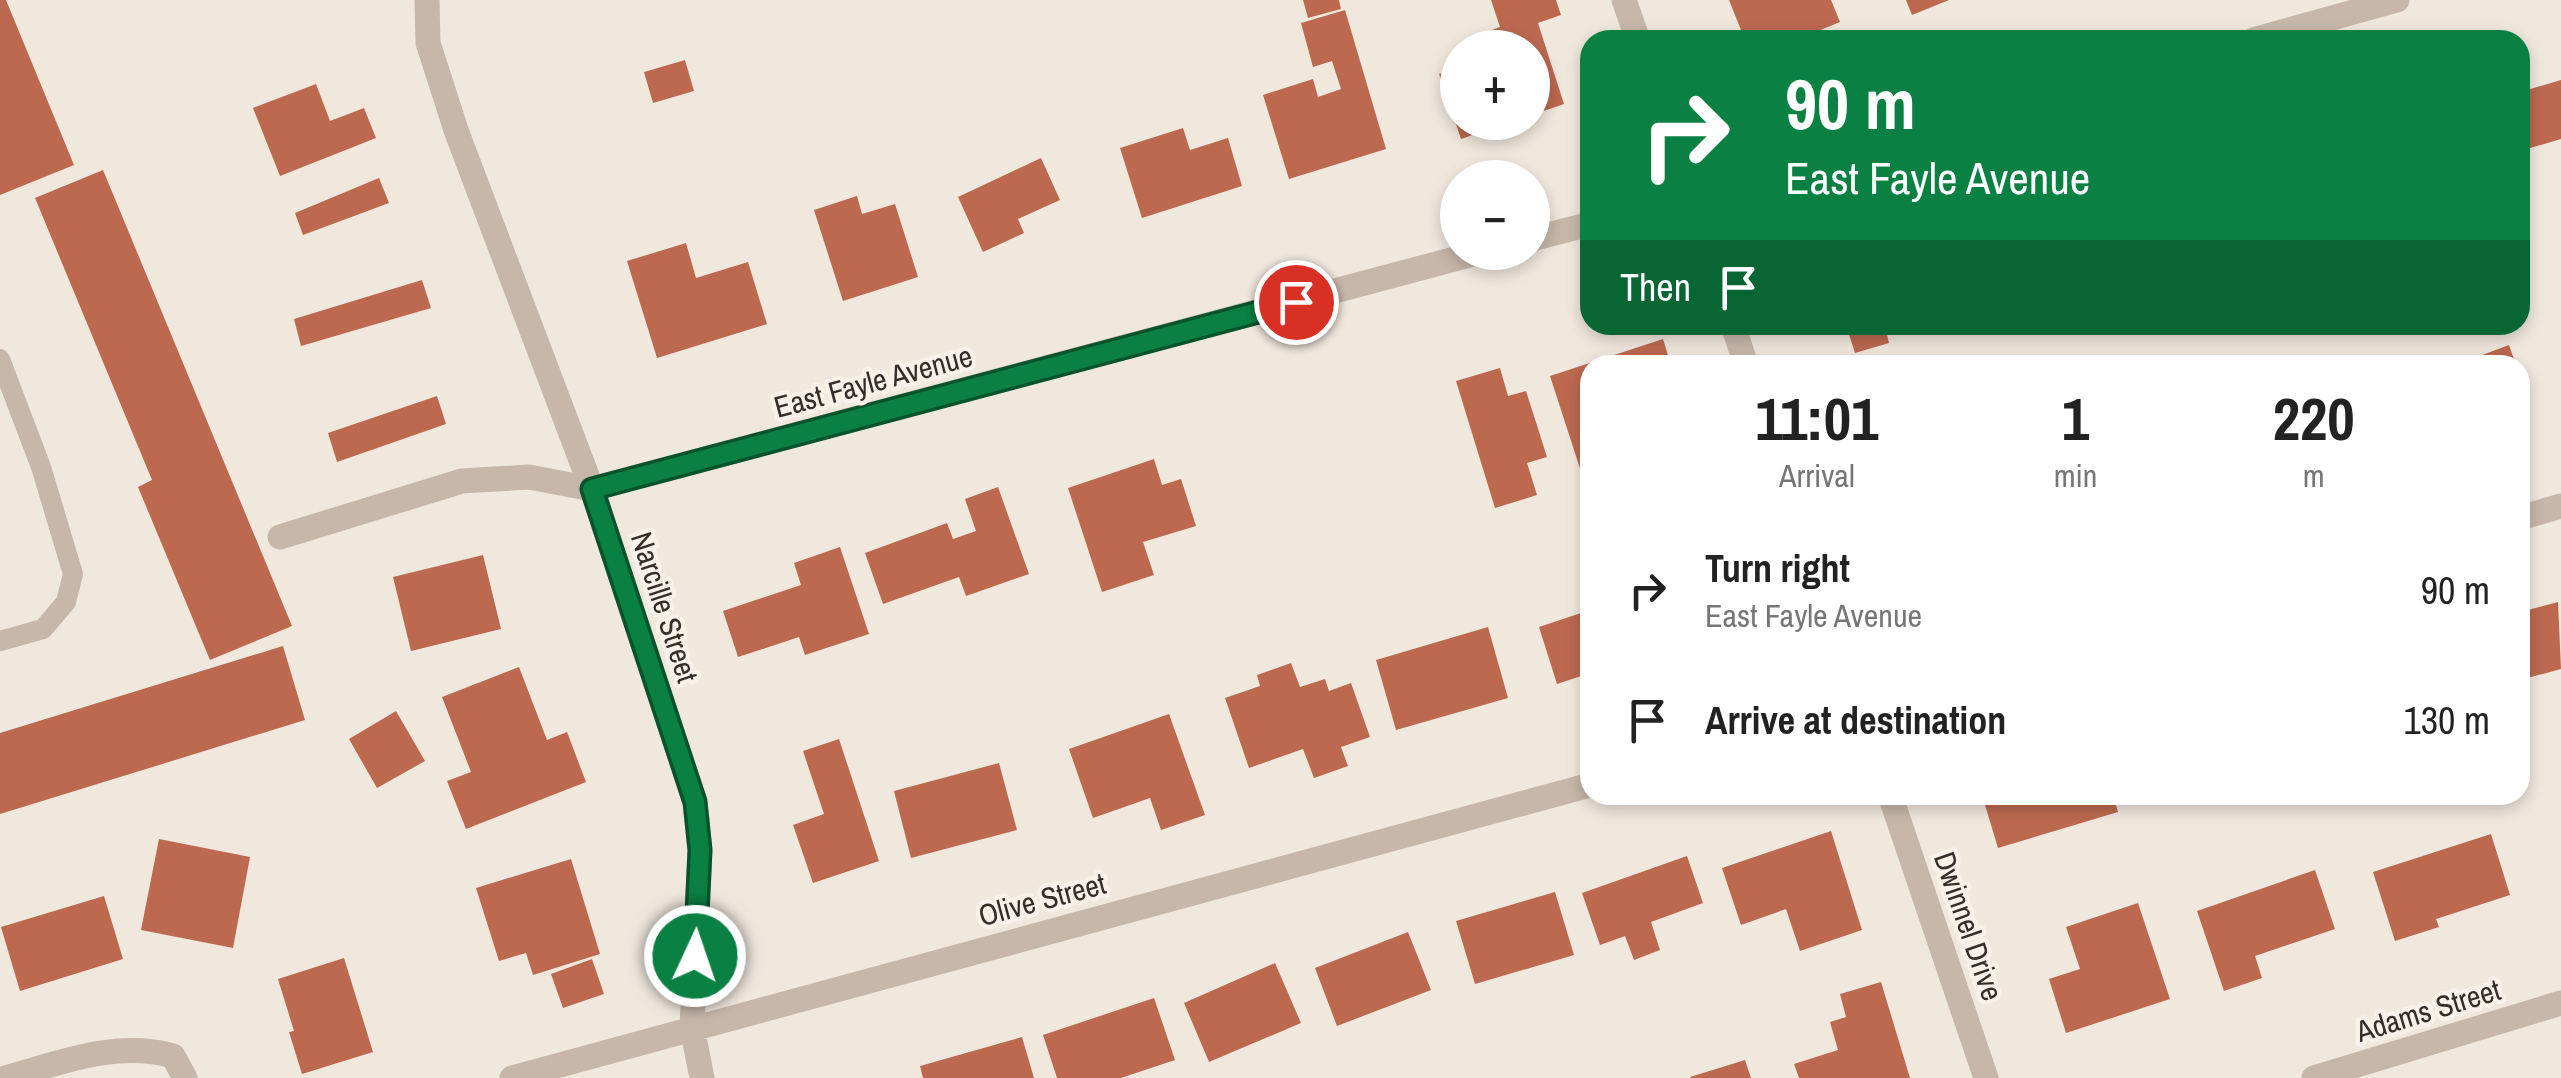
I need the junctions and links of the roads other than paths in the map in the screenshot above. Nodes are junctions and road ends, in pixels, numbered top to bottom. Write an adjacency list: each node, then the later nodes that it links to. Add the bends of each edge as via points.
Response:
1 (427, 0): 10 (street, Narcille Street, via 428,43 457,133)
2 (1624, 0): 4 (street)
3 (2396, 0): 5 (street)
4 (1634, 30)
5 (2289, 30)
6 (1580, 227): 7 (street)
7 (1550, 234)
8 (1440, 263): 10 (street, East Fayle Avenue)
9 (0, 359): 14 (lane, via 73,574 66,602 43,630)
10 (592, 489): 13 (street, East Fayle Avenue, via 530,476 462,481); 18 (street, Narcille Street, via 695,802 700,850)
11 (2561, 506): 12 (street)
12 (2530, 515)
13 (280, 537)
14 (0, 641)
15 (1580, 789): 18 (street, Olive Street)
16 (1893, 805): 23 (street, Dwinnel Drive)
17 (2561, 1003): 24 (street, Adams Street)
18 (692, 1027): 21 (street, Olive Street); 22 (street, Narcille Street)
19 (5, 1078): 20 (street, via 111,1050 173,1056)
20 (185, 1078)
21 (512, 1078)
22 (702, 1078)
23 (1986, 1078)
24 (2314, 1078)

